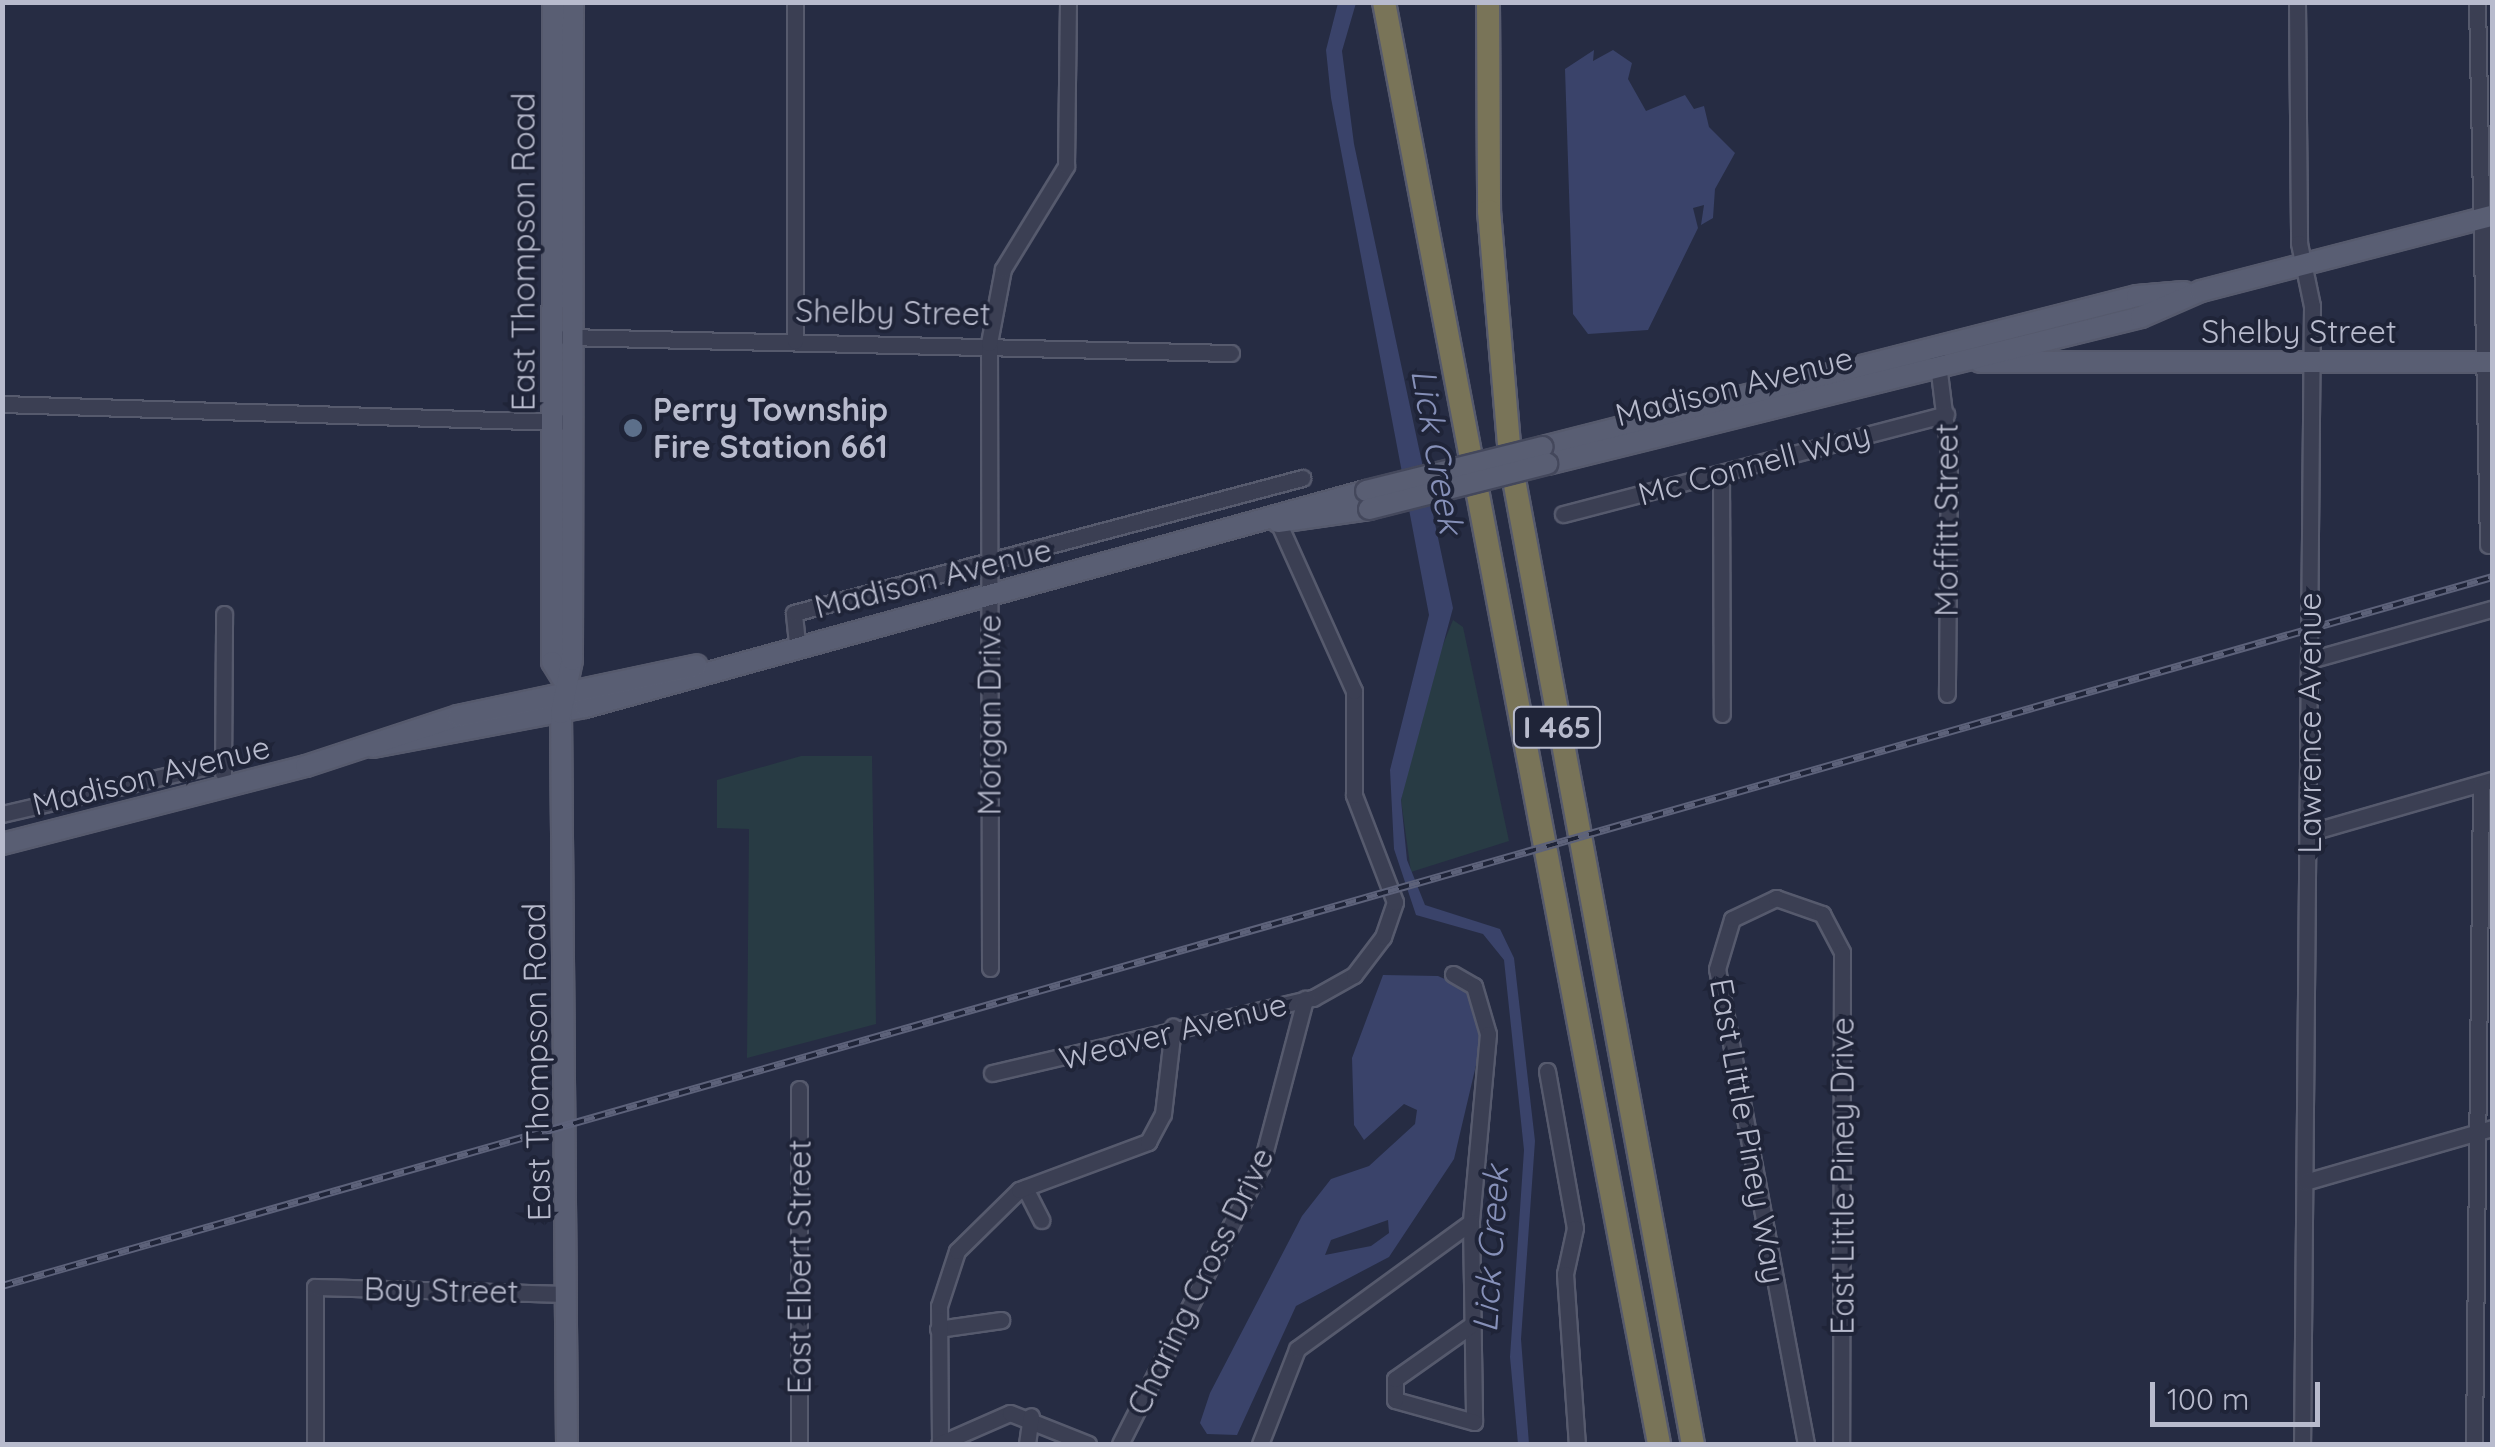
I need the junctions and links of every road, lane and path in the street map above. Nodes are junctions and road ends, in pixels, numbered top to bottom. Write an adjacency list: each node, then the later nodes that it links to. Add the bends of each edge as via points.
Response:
1 (553, 2): 13 (main road, East Thompson Road)
2 (573, 2): 13 (main road, East Thompson Road)
3 (795, 2): 15 (street)
4 (1068, 2): 16 (street, Morgan Drive, via 1066,166 1003,269)
5 (1488, 2): 78 (highway, I 465, via 1489,211 1510,458)
6 (2297, 2): 10 (street, Lawrence Avenue)
7 (2477, 2): 9 (street)
8 (1384, 8): 77 (highway, I 465)
9 (2487, 217): 10 (main road, Madison Avenue); 23 (street)
10 (2306, 265): 11 (main road, Madison Avenue); 22 (street, Lawrence Avenue)
11 (2201, 291): 12 (main road, Madison Avenue); 14 (main road, Madison Avenue, via 2137,296)
12 (2089, 330): 17 (main road, Madison Avenue); 20 (main road, via 2089,345)
13 (564, 336): 15 (street, Shelby Street); 26 (main road, East Thompson Road)
14 (1967, 339): 17 (main road, Shelby Street); 19 (main road, Madison Avenue)
15 (795, 341): 16 (street, Shelby Street)
16 (988, 344): 18 (street, Shelby Street); 32 (street, Morgan Drive)
17 (2022, 346): 20 (main road, Shelby Street); 21 (main road, Madison Avenue)
18 (1231, 353)
19 (1938, 356): 21 (main road, Madison Avenue); 25 (street, Moffitt Street); 30 (main road, Madison Avenue, bridge)
20 (2104, 360): 21 (main road, Shelby Street); 22 (main road, Shelby Street)
21 (1964, 361)
22 (2312, 361): 23 (main road, Shelby Street); 37 (street, Lawrence Avenue)
23 (2489, 362): 31 (street)
24 (2, 404): 26 (street)
25 (1946, 414): 27 (street, Mc Connell Way); 40 (street, Moffitt Street)
26 (563, 422): 39 (main road, East Thompson Road, via 572,660)
27 (1722, 473): 29 (street, Mc Connell Way); 42 (street)
28 (1302, 478): 32 (street, Madison Avenue)
29 (1563, 514)
30 (1278, 522): 33 (main road, Madison Avenue); 53 (street, Weaver Avenue, via 1351,681 1355,800 1392,887 1384,937 1350,978)
31 (2488, 545)
32 (989, 564): 33 (street, Morgan Drive); 36 (street, Madison Avenue, via 794,613)
33 (989, 595): 36 (main road, Madison Avenue); 51 (street, Morgan Drive)
34 (2492, 609): 37 (street)
35 (224, 614): 44 (street)
36 (797, 643): 38 (main road, Madison Avenue)
37 (2310, 660): 48 (street, Lawrence Avenue)
38 (718, 663): 39 (main road, Madison Avenue); 41 (main road, Madison Avenue)
39 (562, 684): 41 (main road, East Thompson Road); 43 (main road, Madison Avenue)
40 (1946, 694)
41 (562, 713): 43 (main road, Madison Avenue); 63 (main road, East Thompson Road)
42 (1722, 714)
43 (373, 747): 46 (main road, Madison Avenue)
44 (221, 763): 46 (street); 47 (street, Madison Avenue)
45 (2487, 782): 48 (street); 58 (street)
46 (226, 787): 49 (main road, Madison Avenue)
47 (2, 814)
48 (2308, 833): 59 (street, Lawrence Avenue)
49 (2, 844)
50 (1822, 914): 79 (street, East Little Piney Way, via 1792,899 1754,903 1724,931 1716,969); 80 (street, East Little Piney Drive, via 1842,952)
51 (990, 968)
52 (1453, 974): 62 (street, via 1474,986 1488,1034)
53 (1305, 999): 54 (street, Weaver Avenue); 74 (street, Charing Cross Drive, via 1262,1166)
54 (1173, 1027): 56 (street, Weaver Avenue); 60 (street, via 1164,1109 1148,1142 1122,1159)
55 (1547, 1071): 76 (street, via 1575,1228 1564,1274)
56 (992, 1074)
57 (798, 1090): 70 (street, East Elbert Street)
58 (2485, 1130): 59 (street); 82 (street)
59 (2305, 1182): 81 (street, Lawrence Avenue)
60 (1025, 1188): 61 (street); 66 (street, via 962,1242)
61 (1041, 1220)
62 (1471, 1222): 65 (street); 75 (street, via 1296,1348)
63 (567, 1294): 68 (street, Bay Street, via 315,1287); 69 (main road, East Thompson Road)
64 (1001, 1320): 66 (street)
65 (1470, 1326): 65 (street, via 1474,1422 1390,1392)
66 (938, 1328): 71 (street)
67 (1031, 1416): 71 (street, via 989,1416); 72 (street); 73 (street)
68 (316, 1444)
69 (567, 1444)
70 (799, 1444)
71 (939, 1444)
72 (1027, 1444)
73 (1088, 1444)
74 (1120, 1444)
75 (1260, 1444)
76 (1577, 1444)
77 (1660, 1444)
78 (1693, 1444)
79 (1806, 1444)
80 (1841, 1444)
81 (2302, 1444)
82 (2474, 1444)

